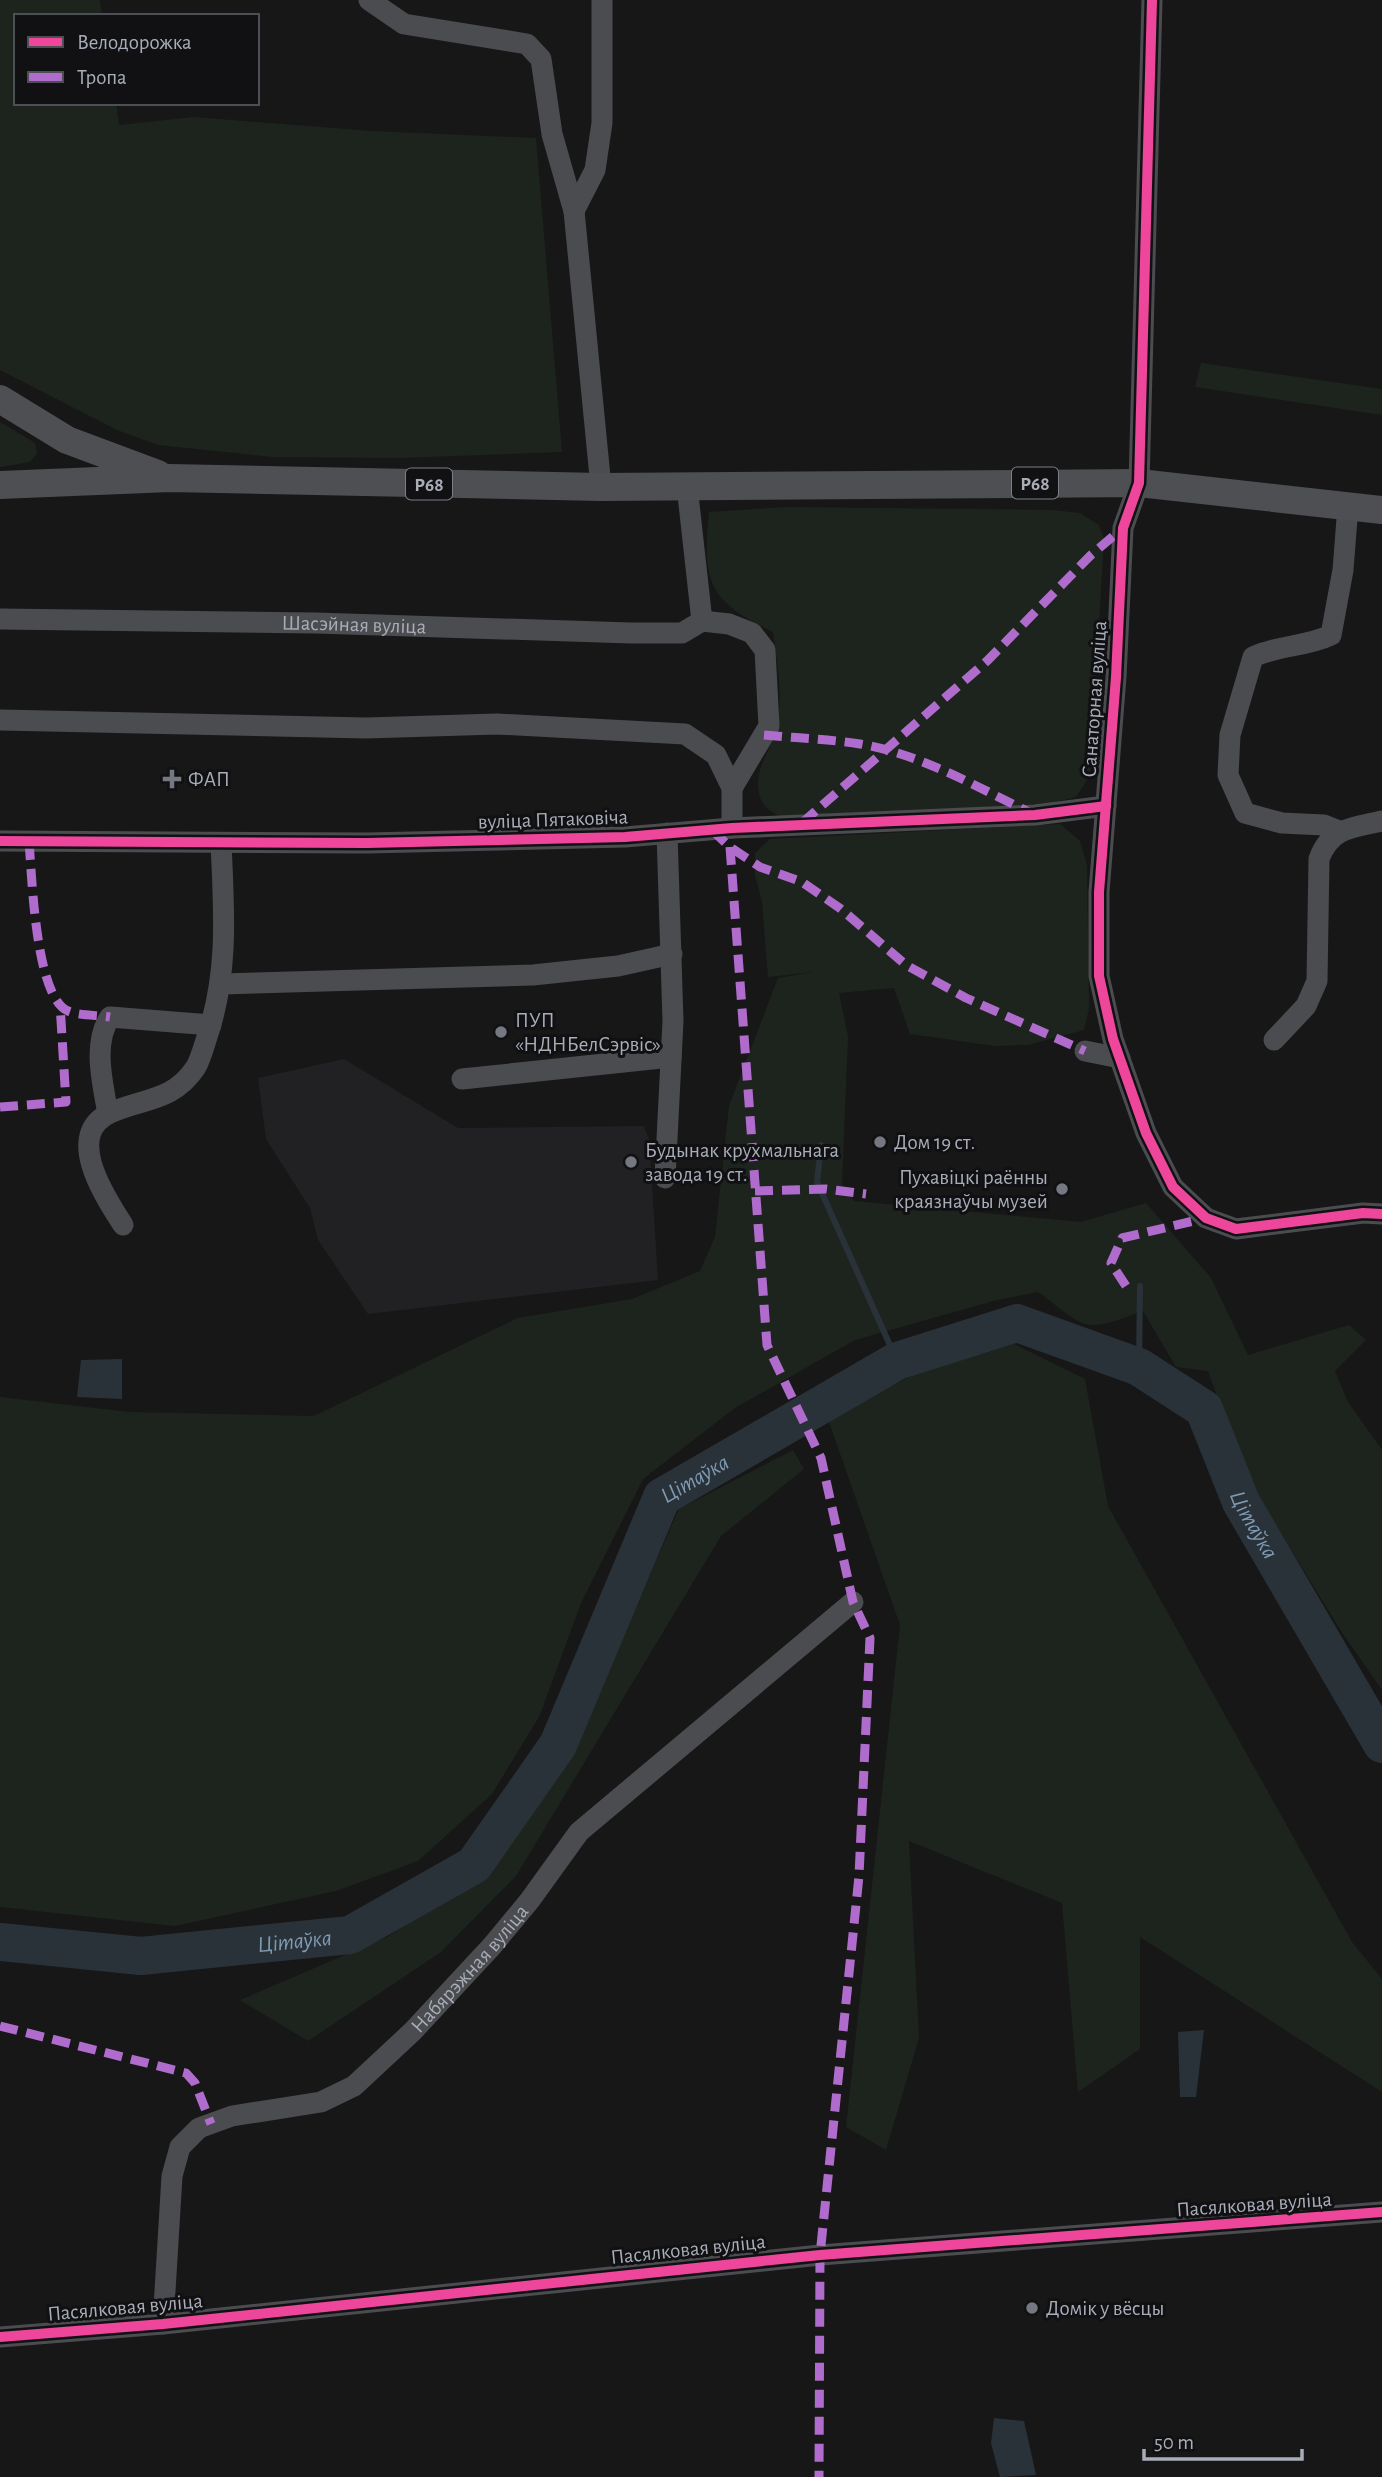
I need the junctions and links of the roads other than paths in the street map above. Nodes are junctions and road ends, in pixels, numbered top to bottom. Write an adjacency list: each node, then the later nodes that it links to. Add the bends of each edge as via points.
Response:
1 (369, 0): 4 (street, via 404,24 527,44 541,59 552,134)
2 (602, 0): 4 (street, via 602,122 595,170)
3 (1152, 0): 7 (street, Санаторная вуліца)
4 (574, 211): 10 (street)
5 (0, 399): 6 (main road, via 67,440)
6 (170, 478): 8 (main road, Р68); 10 (main road, Р68)
7 (1139, 482): 9 (main road, Р68); 11 (main road, Р68); 17 (street, Санаторная вуліца, via 1122,528)
8 (0, 485)
9 (687, 486): 10 (main road, Р68); 14 (street)
10 (601, 487)
11 (1348, 506): 12 (main road, Р68); 20 (street, via 1342,583 1331,635 1253,657 1230,735 1228,775 1245,813)
12 (1382, 510)
13 (0, 620): 14 (street, Шасэйная вуліца, via 316,623 631,633 682,633)
14 (702, 621): 16 (street, via 752,633 765,650 769,726)
15 (0, 720): 16 (street, via 366,728 497,724 685,734 716,755)
16 (732, 788): 19 (street)
17 (1107, 806): 19 (street, вуліца Пятаковіча, via 1034,815); 30 (street, Санаторная вуліца, via 1099,892 1099,976)
18 (1382, 821): 20 (street)
19 (732, 828): 21 (street, вуліца Пятаковіча)
20 (1339, 831): 27 (street, via 1325,842 1319,859 1317,982 1306,1006)
21 (667, 833): 23 (street, вуліца Пятаковіча, via 381,843); 24 (street)
22 (0, 841): 23 (street, вуліца Пятаковіча)
23 (221, 842): 25 (street, via 226,936)
24 (672, 954): 25 (street, via 618,966 533,975); 29 (street)
25 (222, 984): 26 (street)
26 (211, 1026): 32 (street, via 197,1065 182,1084 156,1101); 32 (street, via 110,1017 104,1026 100,1064)
27 (1274, 1040)
28 (1085, 1051): 30 (street)
29 (671, 1057): 31 (street); 33 (street)
30 (1120, 1058): 34 (street, Санаторная вуліца, via 1146,1133 1173,1187 1206,1218 1236,1229)
31 (462, 1079)
32 (108, 1114): 35 (street, via 96,1124 89,1161 97,1185)
33 (665, 1178)
34 (1382, 1214)
35 (122, 1224)
36 (853, 1602): 38 (street, Набярэжная вуліца, via 579,1832 492,1946 354,2086 321,2102 232,2116 199,2128 180,2147 172,2176)
37 (1382, 2212): 38 (street, Пасялковая вуліца, via 820,2255)
38 (163, 2324): 39 (street, Пасялковая вуліца)
39 (0, 2337)

